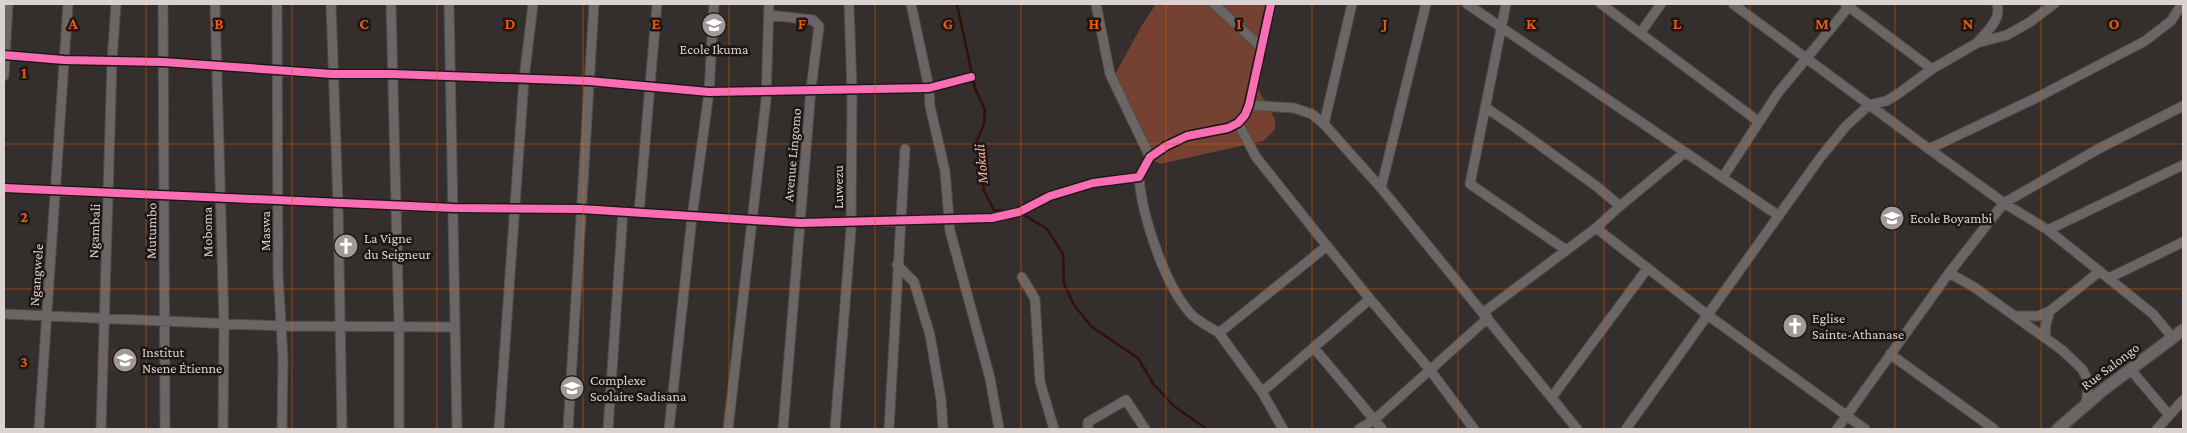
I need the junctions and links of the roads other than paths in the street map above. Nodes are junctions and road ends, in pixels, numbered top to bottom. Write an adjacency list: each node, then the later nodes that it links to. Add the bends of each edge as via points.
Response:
1 (8, 4): 36 (street)
2 (68, 4): 38 (street, Ngangwele)
3 (116, 4): 39 (street, Ngambali)
4 (162, 4): 40 (street, Mutumbo)
5 (216, 4): 41 (street, Moboma)
6 (277, 4): 43 (street, Maswa)
7 (331, 4): 44 (street)
8 (391, 4): 45 (street)
9 (449, 4): 47 (street)
10 (533, 4): 49 (street)
11 (594, 4): 50 (street)
12 (658, 4): 51 (street)
13 (714, 4): 55 (street)
14 (769, 4): 31 (street)
15 (849, 4): 54 (street, Luwezu)
16 (911, 4): 52 (street)
17 (1096, 4): 67 (street, via 1107,67)
18 (1214, 4): 35 (street)
19 (1271, 4): 35 (street)
20 (1352, 4): 63 (street)
21 (1426, 4): 72 (street)
22 (1467, 4): 32 (street)
23 (1506, 4): 32 (street)
24 (1601, 4): 33 (street)
25 (1661, 4): 33 (street)
26 (1733, 4): 37 (street)
27 (1997, 4): 34 (street, via 1996,18)
28 (2054, 4): 34 (street, via 2007,35)
29 (2182, 4): 65 (street, via 2171,21 2145,41)
30 (1848, 5): 37 (street); 42 (street)
31 (769, 15): 53 (street, Avenue Lingomo, via 813,20 819,24); 56 (street)
32 (1500, 25): 60 (street); 66 (street)
33 (1641, 32): 61 (street)
34 (1977, 43): 42 (street)
35 (1262, 48): 57 (street)
36 (4, 55): 38 (street); 46 (street)
37 (1805, 58): 58 (street); 61 (street)
38 (64, 60): 39 (street); 73 (street, Ngangwele)
39 (112, 61): 40 (street); 74 (street, Ngambali)
40 (163, 62): 41 (street); 75 (street, Mutumbo)
41 (216, 68): 43 (street); 76 (street, Moboma)
42 (1932, 69): 58 (street, via 1886,101)
43 (277, 70): 44 (street); 77 (street, Maswa)
44 (332, 74): 45 (street); 78 (street)
45 (392, 74): 47 (street); 80 (street)
46 (4, 76)
47 (452, 76): 49 (street); 82 (street)
48 (971, 77): 52 (street)
49 (524, 79): 50 (street); 83 (street)
50 (589, 81): 51 (street); 84 (street)
51 (650, 86): 55 (street); 86 (street)
52 (929, 88): 54 (street); 89 (street, via 945,171)
53 (811, 89): 54 (street); 56 (street); 93 (street, Avenue Lingomo)
54 (852, 90): 92 (street, Luwezu)
55 (709, 92): 56 (street); 88 (street)
56 (767, 92): 91 (street)
57 (1249, 105): 62 (street); 63 (street, via 1294,108 1312,114)
58 (1869, 105): 65 (street); 87 (street, via 1846,126 1820,158)
59 (2183, 106): 79 (street, via 2100,148)
60 (1485, 107): 81 (street); 98 (street, via 1470,184)
61 (1758, 121): 70 (street)
62 (1238, 123): 67 (street, via 1187,136); 97 (street, via 1256,157)
63 (1324, 124): 72 (street)
64 (905, 149): 90 (street)
65 (1929, 149): 79 (street)
66 (1684, 153): 70 (street); 81 (street)
67 (1150, 157): 69 (street)
68 (2183, 165): 95 (street)
69 (1139, 177): 89 (street, via 1093,183 1055,194 1019,212 992,218); 120 (street, via 1144,214 1168,275 1189,312)
70 (1723, 177): 87 (street)
71 (4, 188): 73 (street)
72 (1381, 188): 108 (street)
73 (56, 189): 74 (street); 109 (street, Ngangwele)
74 (108, 193): 75 (street); 112 (street, Ngambali)
75 (165, 196): 76 (street); 113 (street, Mutumbo)
76 (221, 198): 77 (street); 114 (street, Moboma)
77 (279, 200): 78 (street); 115 (street, Maswa)
78 (338, 203): 80 (street); 116 (street)
79 (2004, 203): 95 (street); 102 (street)
80 (395, 206): 82 (street); 117 (street)
81 (1620, 206): 94 (street)
82 (454, 208): 83 (street); 118 (street)
83 (516, 208): 84 (street); 142 (street)
84 (582, 209): 85 (street); 143 (street)
85 (622, 211): 86 (street); 144 (street)
86 (639, 213): 88 (street)
87 (1779, 216): 110 (street)
88 (692, 217): 91 (street); 145 (street)
89 (948, 219): 90 (street); 151 (street, via 990,378)
90 (900, 221): 92 (street); 99 (street)
91 (752, 222): 93 (street); 146 (street)
92 (851, 222): 93 (street); 148 (street, Luwezu)
93 (800, 223): 147 (street, Avenue Lingomo)
94 (1596, 228): 98 (street); 100 (street)
95 (2048, 230): 101 (street)
96 (2183, 242): 104 (street)
97 (1327, 246): 105 (street); 120 (street)
98 (1566, 250): 108 (street)
99 (897, 265): 149 (street); 150 (street, via 914,282 930,335 941,399)
100 (1647, 269): 110 (street); 128 (street)
101 (2100, 271): 104 (street); 106 (street)
102 (1949, 273): 111 (street); 124 (street)
103 (1022, 277): 152 (street, via 1035,299 1040,382)
104 (2110, 278): 122 (street, via 2153,314)
105 (1370, 299): 123 (street); 125 (street)
106 (2050, 311): 111 (street, via 2038,316); 121 (street)
107 (4, 314): 109 (street)
108 (1486, 315): 125 (street); 128 (street)
109 (47, 316): 112 (street); 134 (street, Ngangwele)
110 (1708, 316): 132 (street); 160 (street)
111 (2014, 316): 121 (street)
112 (105, 318): 113 (street); 135 (street, Ngambali)
113 (166, 321): 114 (street); 136 (street, Mutumbo)
114 (224, 324): 115 (street); 137 (street, Moboma)
115 (281, 326): 116 (street); 138 (street, Maswa)
116 (341, 327): 117 (street); 139 (street)
117 (399, 327): 118 (street); 140 (street)
118 (455, 327): 141 (street)
119 (2183, 330): 122 (street, Rue Salongo)
120 (1219, 333): 127 (street)
121 (2045, 338): 130 (street, via 2074,360 2086,376 2089,382)
122 (2173, 338): 126 (street, Rue Salongo)
123 (1314, 348): 127 (street); 133 (street)
124 (1890, 354): 132 (street); 163 (street)
125 (1430, 370): 133 (street); 158 (street)
126 (2130, 370): 130 (street, Rue Salongo); 131 (street)
127 (1262, 392): 155 (street)
128 (1552, 397): 159 (street)
129 (2183, 400): 131 (street)
130 (2086, 403): 164 (street, Rue Salongo)
131 (2169, 415): 165 (street)
132 (1846, 416): 161 (street); 162 (street)
133 (1374, 420): 156 (street); 157 (street)
134 (39, 429)
135 (101, 429)
136 (165, 429)
137 (223, 429)
138 (282, 429)
139 (342, 429)
140 (399, 429)
141 (457, 429)
142 (499, 429)
143 (568, 429)
144 (608, 429)
145 (669, 429)
146 (728, 429)
147 (783, 429)
148 (836, 429)
149 (889, 429)
150 (942, 429)
151 (999, 429)
152 (1054, 429)
153 (1088, 429): 154 (street, via 1088,422 1126,400)
154 (1145, 429)
155 (1283, 429)
156 (1359, 429)
157 (1382, 429)
158 (1474, 429)
159 (1577, 429)
160 (1626, 429)
161 (1837, 429)
162 (1865, 429)
163 (1994, 429)
164 (2058, 429)
165 (2157, 429)

